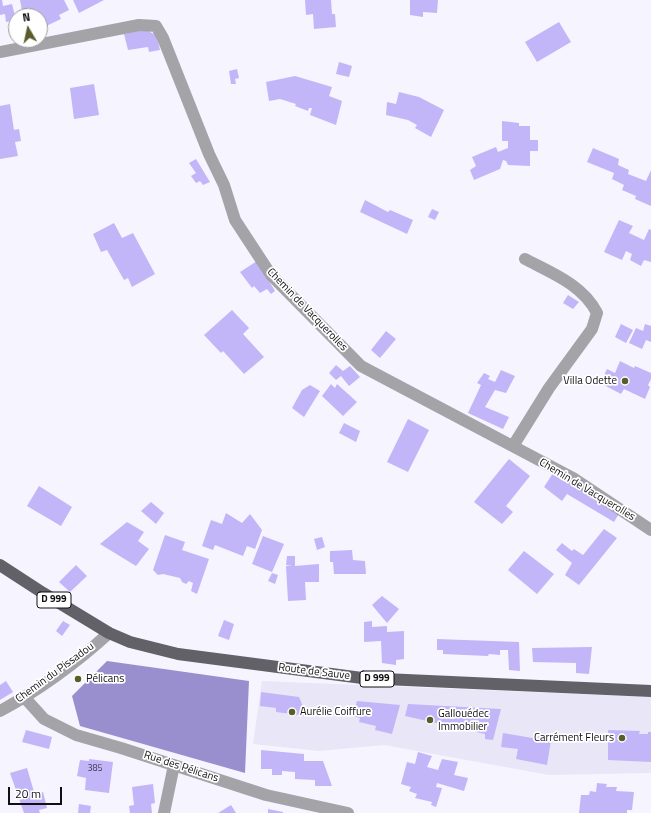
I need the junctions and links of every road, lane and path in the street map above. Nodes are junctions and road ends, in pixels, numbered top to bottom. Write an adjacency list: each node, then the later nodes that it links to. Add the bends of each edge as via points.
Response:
1 (0, 52): 3 (street, Chemin de Vacquerolles, via 139,25 156,26 224,185 235,220 271,275 361,366)
2 (525, 259): 3 (street, via 569,282 591,300 597,313 592,329)
3 (513, 446): 4 (street, Chemin de Vacquerolles, via 572,478)
4 (651, 530)
5 (0, 565): 6 (main road, Route de Sauve / D 999)
6 (108, 633): 7 (main road, Route de Sauve / D 999, via 130,642 178,654 362,678); 8 (street, Chemin du Pissadou)
7 (651, 691)
8 (25, 698): 9 (street, Chemin du Pissadou); 10 (street, Rue des Pélicans, via 44,719 76,736)
9 (0, 711)
10 (174, 765): 11 (street); 12 (street, Rue des Pélicans, via 266,795)
11 (164, 813)
12 (348, 813)

